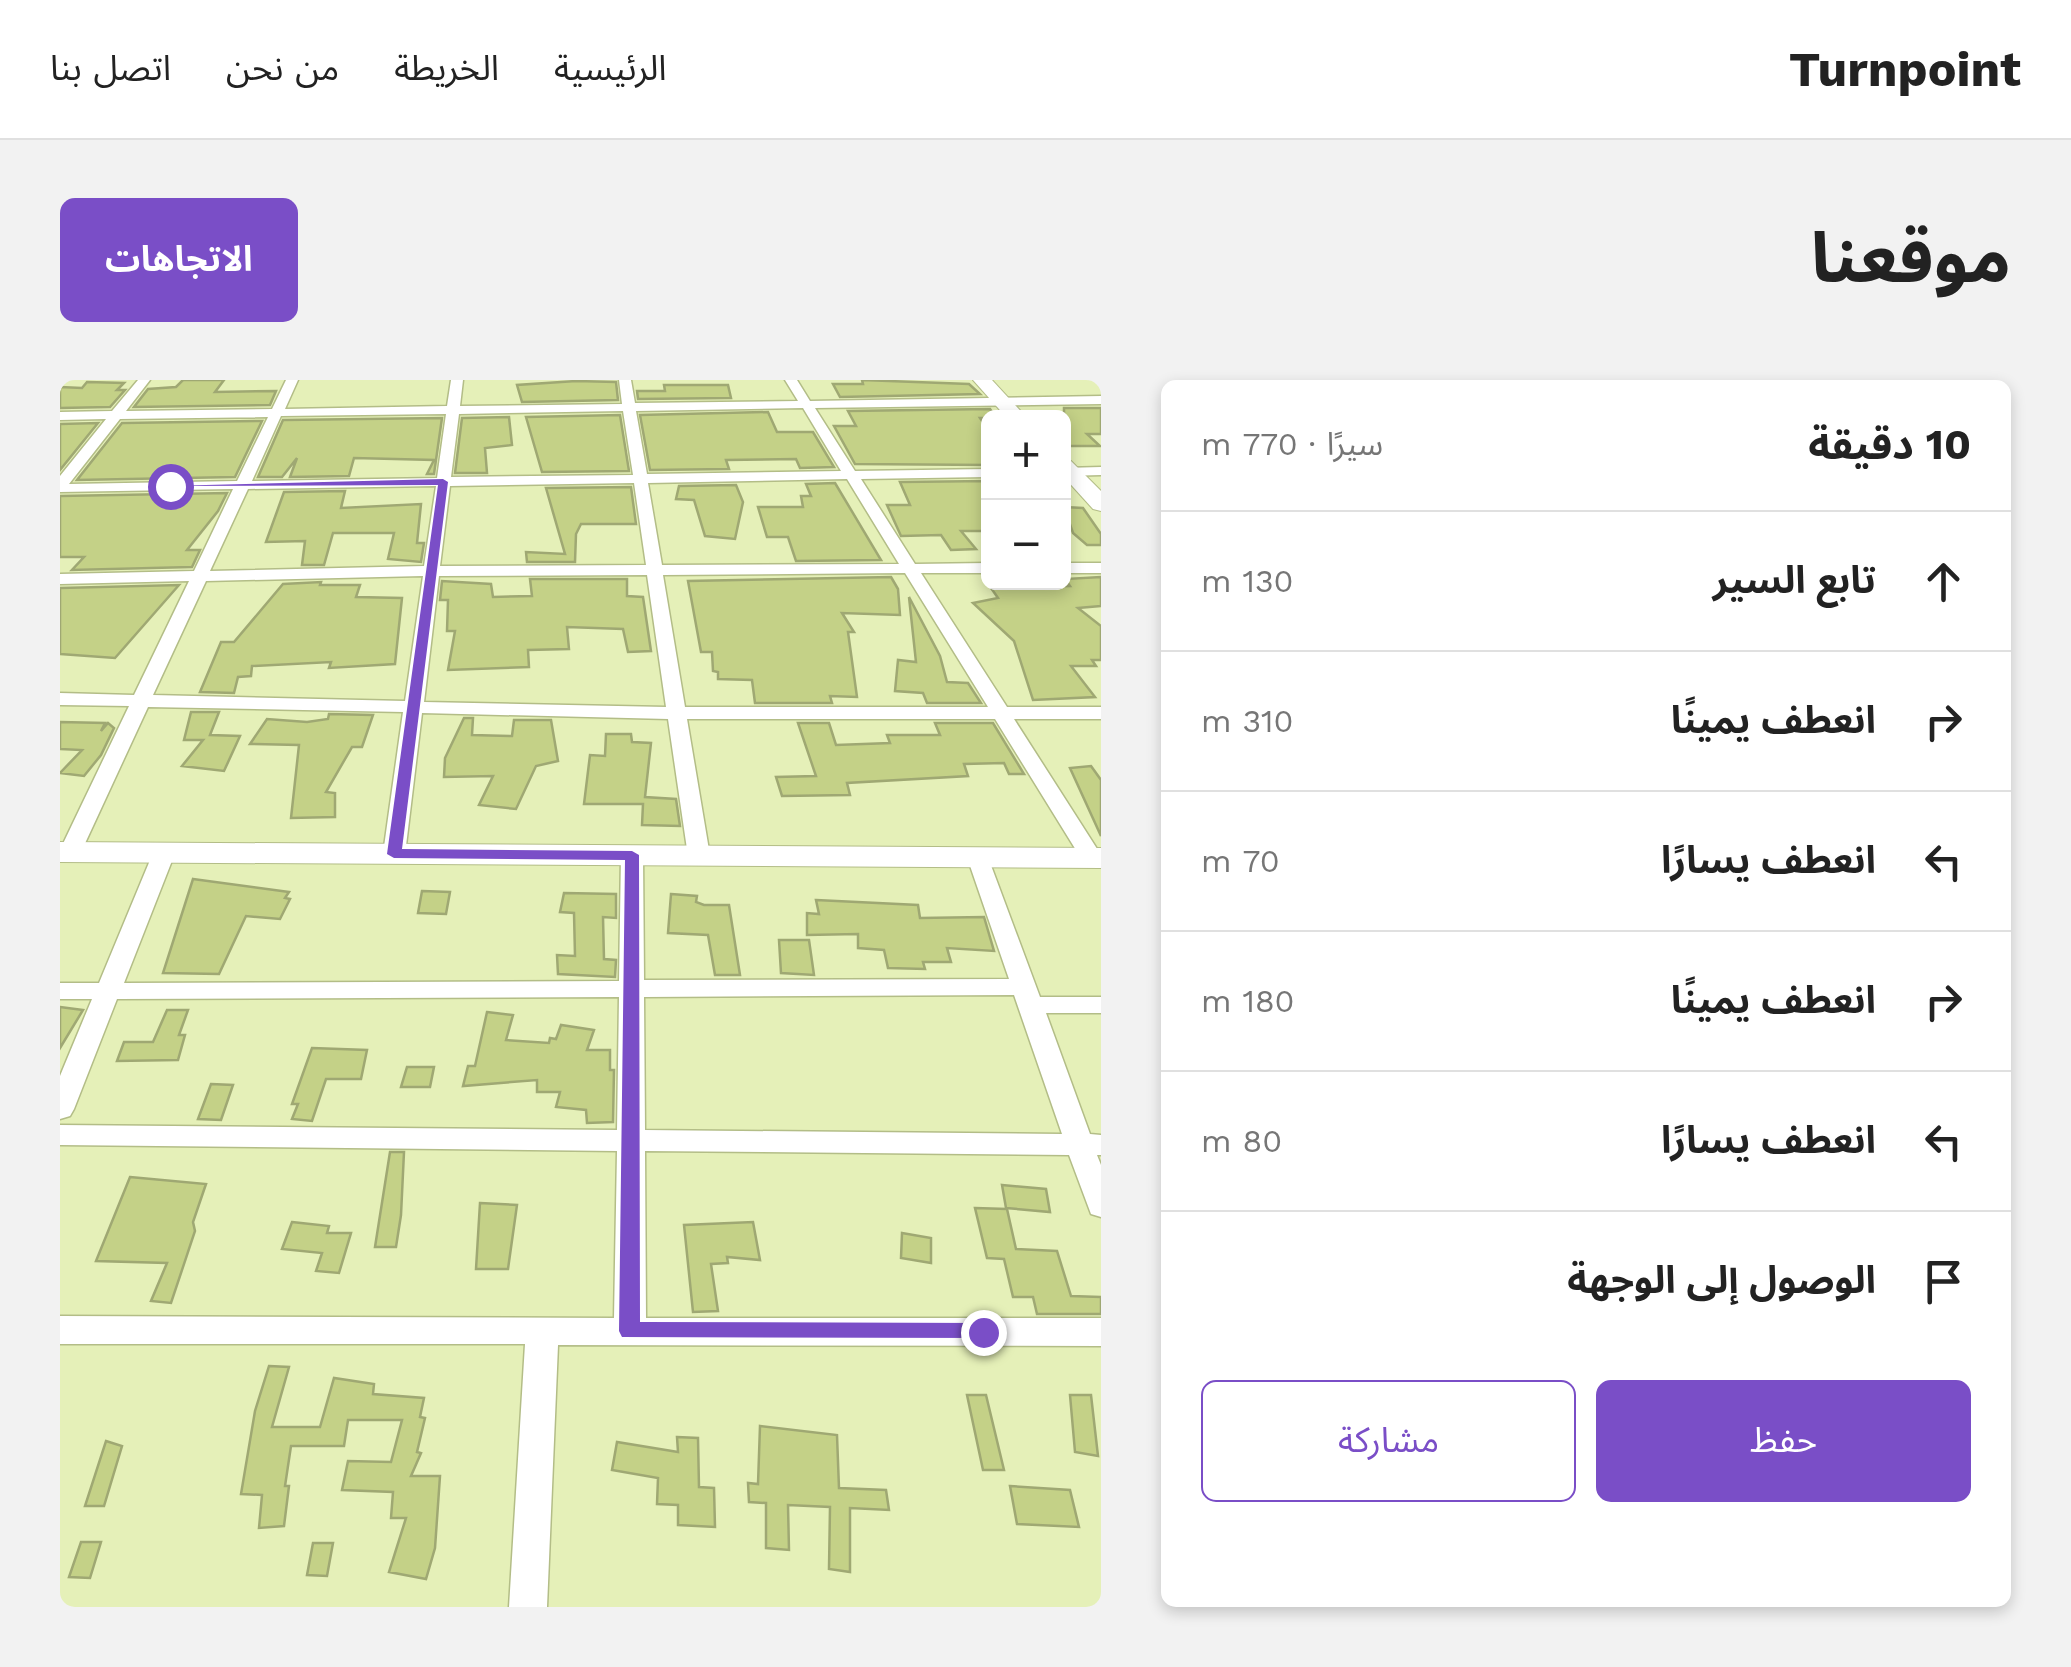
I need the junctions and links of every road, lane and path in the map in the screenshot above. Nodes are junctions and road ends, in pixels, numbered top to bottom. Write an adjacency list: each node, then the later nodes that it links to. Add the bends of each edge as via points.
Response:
1 (144, 380): 14 (street)
2 (292, 380): 13 (street)
3 (456, 380): 11 (street)
4 (625, 380): 10 (street)
5 (791, 380): 9 (street)
6 (982, 380): 8 (main road)
7 (1101, 400): 8 (street)
8 (1003, 402): 9 (street); 12 (main road)
9 (806, 404): 10 (street); 20 (street)
10 (629, 408): 11 (street); 21 (street)
11 (453, 409): 13 (street); 22 (street)
12 (1010, 410)
13 (276, 413): 14 (street); 23 (street)
14 (116, 415): 15 (street); 24 (street)
15 (60, 416)
16 (1071, 469): 17 (street)
17 (1101, 471)
18 (981, 473): 20 (street)
19 (1071, 474): 25 (main road)
20 (851, 475): 21 (street); 29 (street)
21 (640, 479): 22 (street); 31 (street)
22 (443, 482): 23 (street); 30 (street)
23 (243, 485): 24 (street); 32 (street)
24 (60, 487)
25 (1101, 504)
26 (981, 568): 29 (street)
27 (1071, 568): 28 (street)
28 (1101, 568)
29 (910, 569): 31 (street); 39 (street)
30 (432, 571): 31 (street); 32 (street); 36 (street)
31 (654, 571): 37 (street)
32 (199, 578): 33 (street); 35 (street)
33 (60, 579)
34 (60, 700): 35 (street)
35 (142, 700): 36 (street); 40 (street)
36 (414, 706): 37 (street); 42 (street)
37 (677, 713): 39 (street); 44 (street)
38 (1101, 713): 39 (street)
39 (1002, 715): 46 (street)
40 (65, 852): 41 (main road)
41 (164, 852): 42 (main road); 48 (street)
42 (394, 854): 43 (main road)
43 (632, 855): 44 (main road); 47 (street)
44 (699, 856): 45 (main road)
45 (978, 857): 46 (main road); 50 (street)
46 (1097, 858)
47 (631, 989): 48 (street); 50 (street); 54 (street)
48 (108, 991): 49 (street); 52 (street)
49 (60, 992)
50 (1027, 996): 51 (street); 55 (street)
51 (1101, 1005)
52 (60, 1109)
53 (60, 1135): 54 (street)
54 (630, 1140): 55 (street); 59 (street)
55 (1090, 1145): 56 (street)
56 (1101, 1206)
57 (60, 1330): 58 (street)
58 (542, 1331): 59 (street); 61 (street)
59 (630, 1331): 60 (street)
60 (1101, 1332)
61 (528, 1607)

